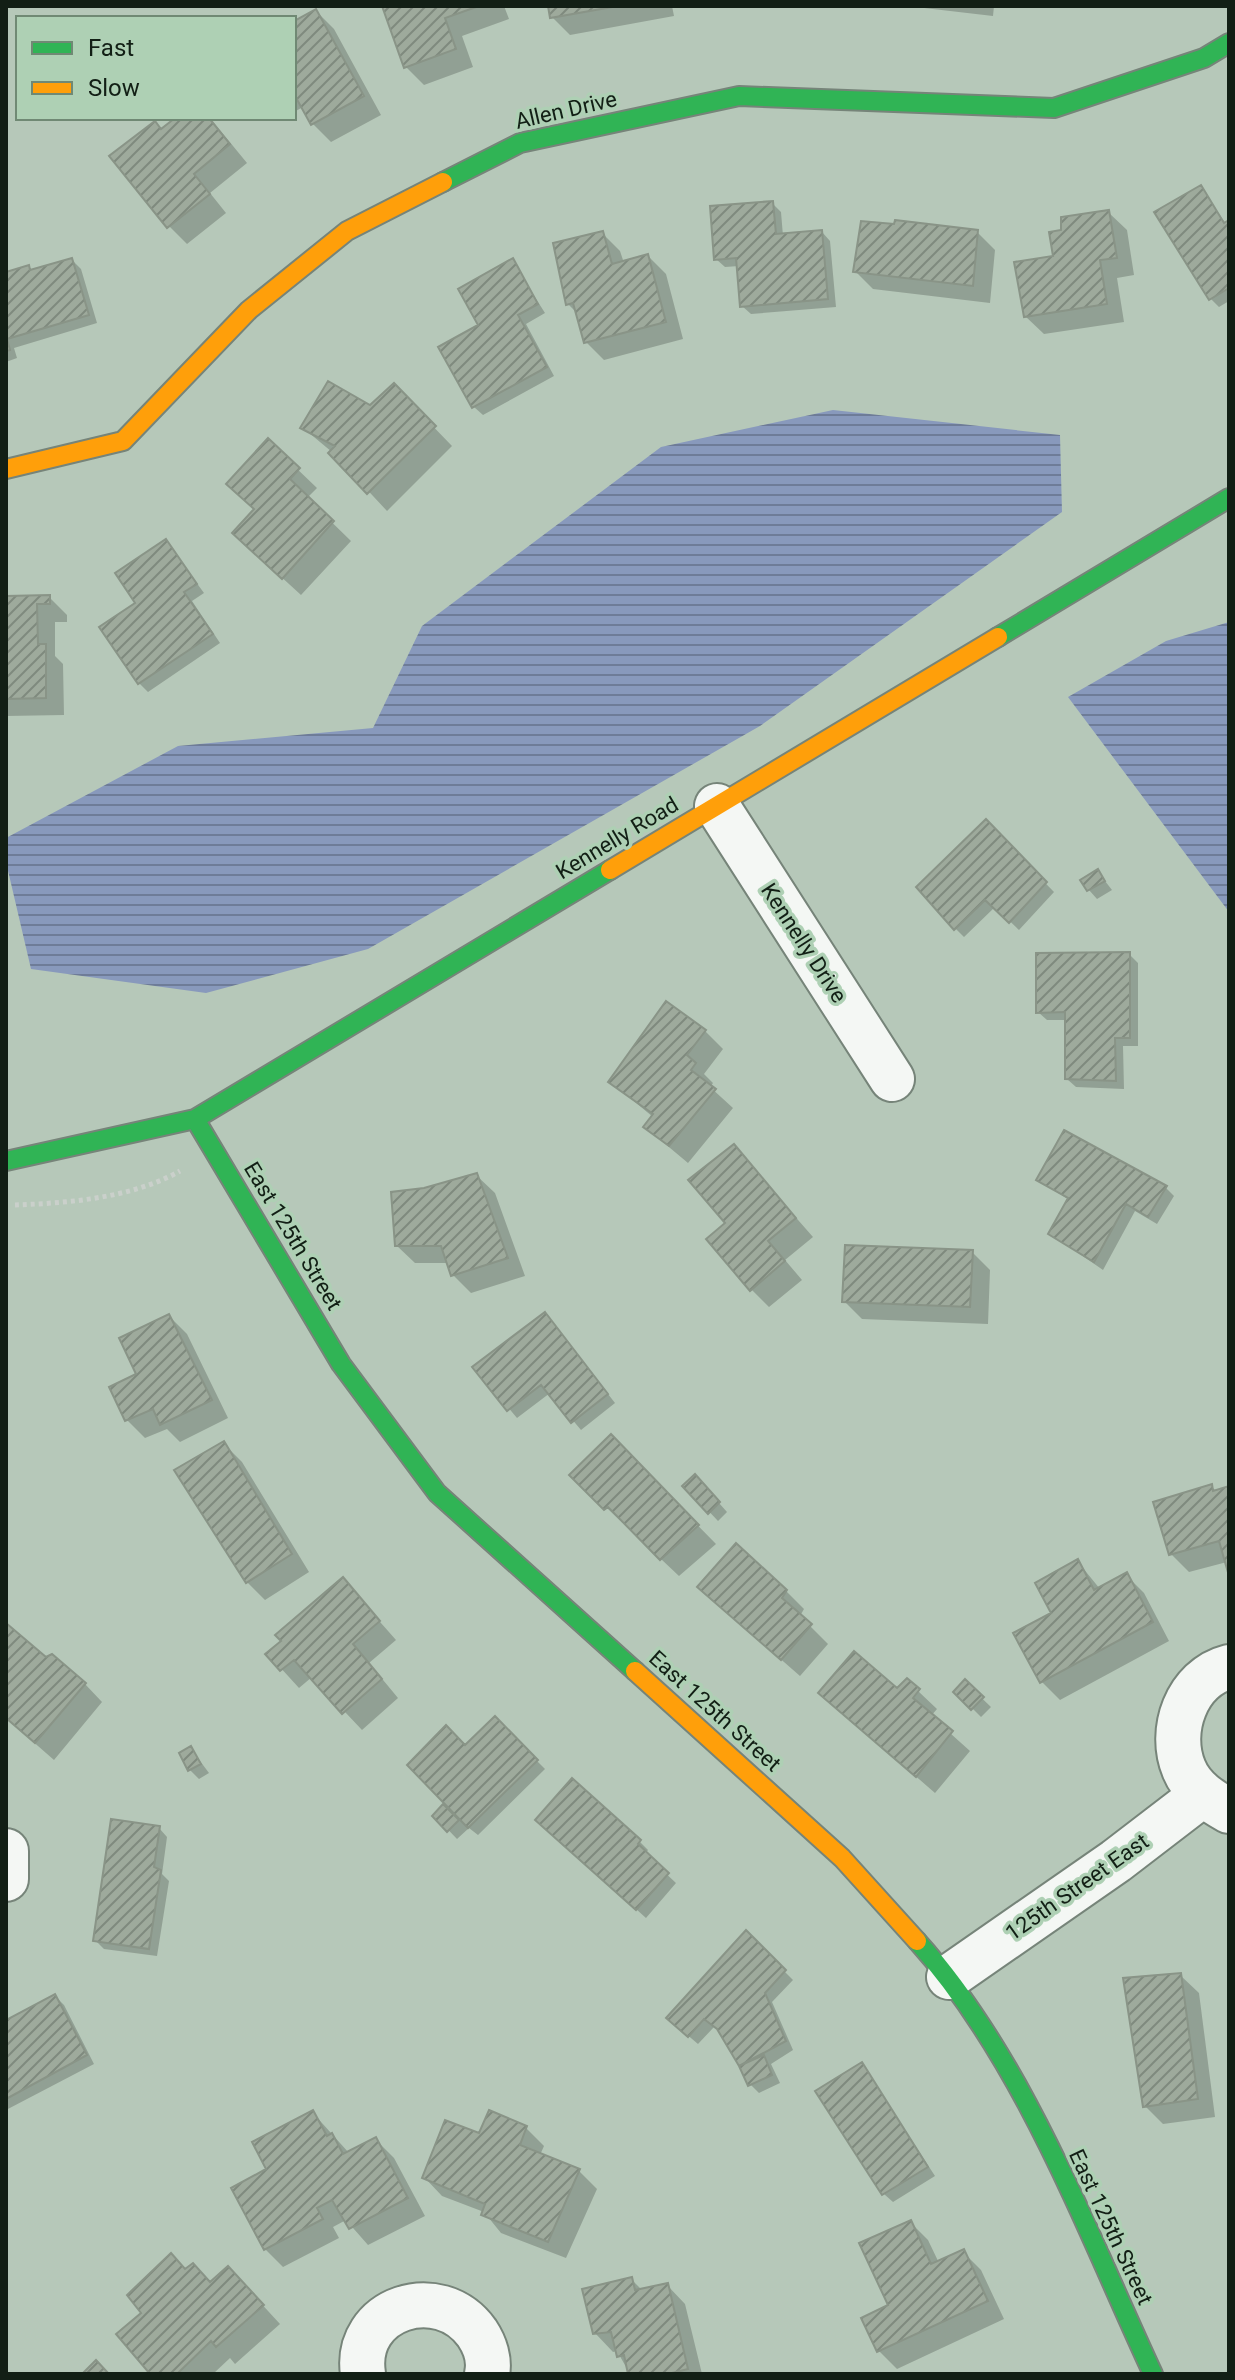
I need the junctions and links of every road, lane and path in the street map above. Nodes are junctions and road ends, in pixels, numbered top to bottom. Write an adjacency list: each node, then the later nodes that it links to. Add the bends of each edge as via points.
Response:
1 (1229, 43): 2 (street, Allen Drive, via 1204,58 1054,108 739,96 520,143 347,231 249,310 123,441)
2 (6, 469)
3 (1229, 498): 4 (street, Kennelly Road)
4 (717, 806): 5 (street, Kennelly Drive); 6 (street, Kennelly Road)
5 (892, 1079)
6 (195, 1119): 7 (street, Kennelly Road); 12 (street, East 125th Street, via 341,1364 437,1493 842,1858)
7 (6, 1161)
8 (1229, 1667): 9 (street, 125th Street East, via 1197,1687 1182,1712 1177,1742 1184,1771)
9 (1216, 1803): 12 (street, 125th Street East, via 1116,1861)
10 (6, 1851): 11 (street)
11 (6, 1879)
12 (949, 1977): 15 (street, East 125th Street, via 1031,2112)
13 (363, 2374): 14 (street, via 366,2344 379,2323 399,2309 423,2303 448,2307 469,2321 483,2342)
14 (487, 2374)
15 (1153, 2374)

